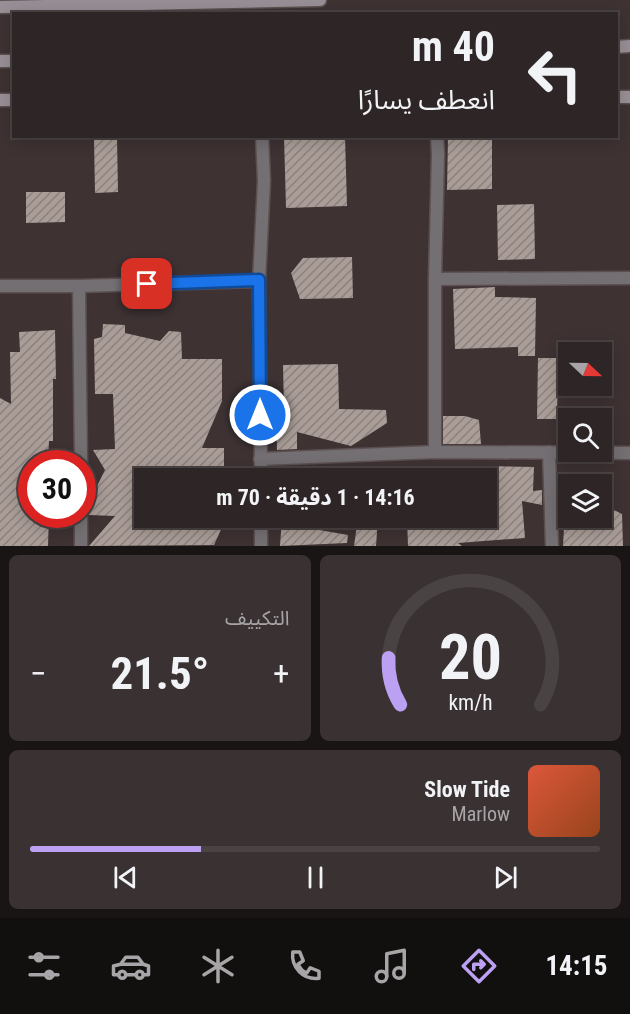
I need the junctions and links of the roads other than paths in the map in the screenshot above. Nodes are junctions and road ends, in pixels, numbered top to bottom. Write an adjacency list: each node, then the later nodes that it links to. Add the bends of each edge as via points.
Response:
1 (320, 0): 2 (main road)
2 (0, 7)
3 (262, 138): 7 (street)
4 (437, 138): 6 (street)
5 (630, 278): 6 (street)
6 (435, 279): 11 (street)
7 (259, 280): 9 (street); 14 (street)
8 (0, 286): 9 (street)
9 (79, 286): 10 (street)
10 (81, 450)
11 (435, 452): 12 (street); 14 (street)
12 (549, 452): 13 (street); 20 (street)
13 (630, 453)
14 (260, 459): 15 (street)
15 (260, 468)
16 (81, 528): 18 (street)
17 (261, 528): 19 (street)
18 (81, 546)
19 (261, 546)
20 (552, 546)

